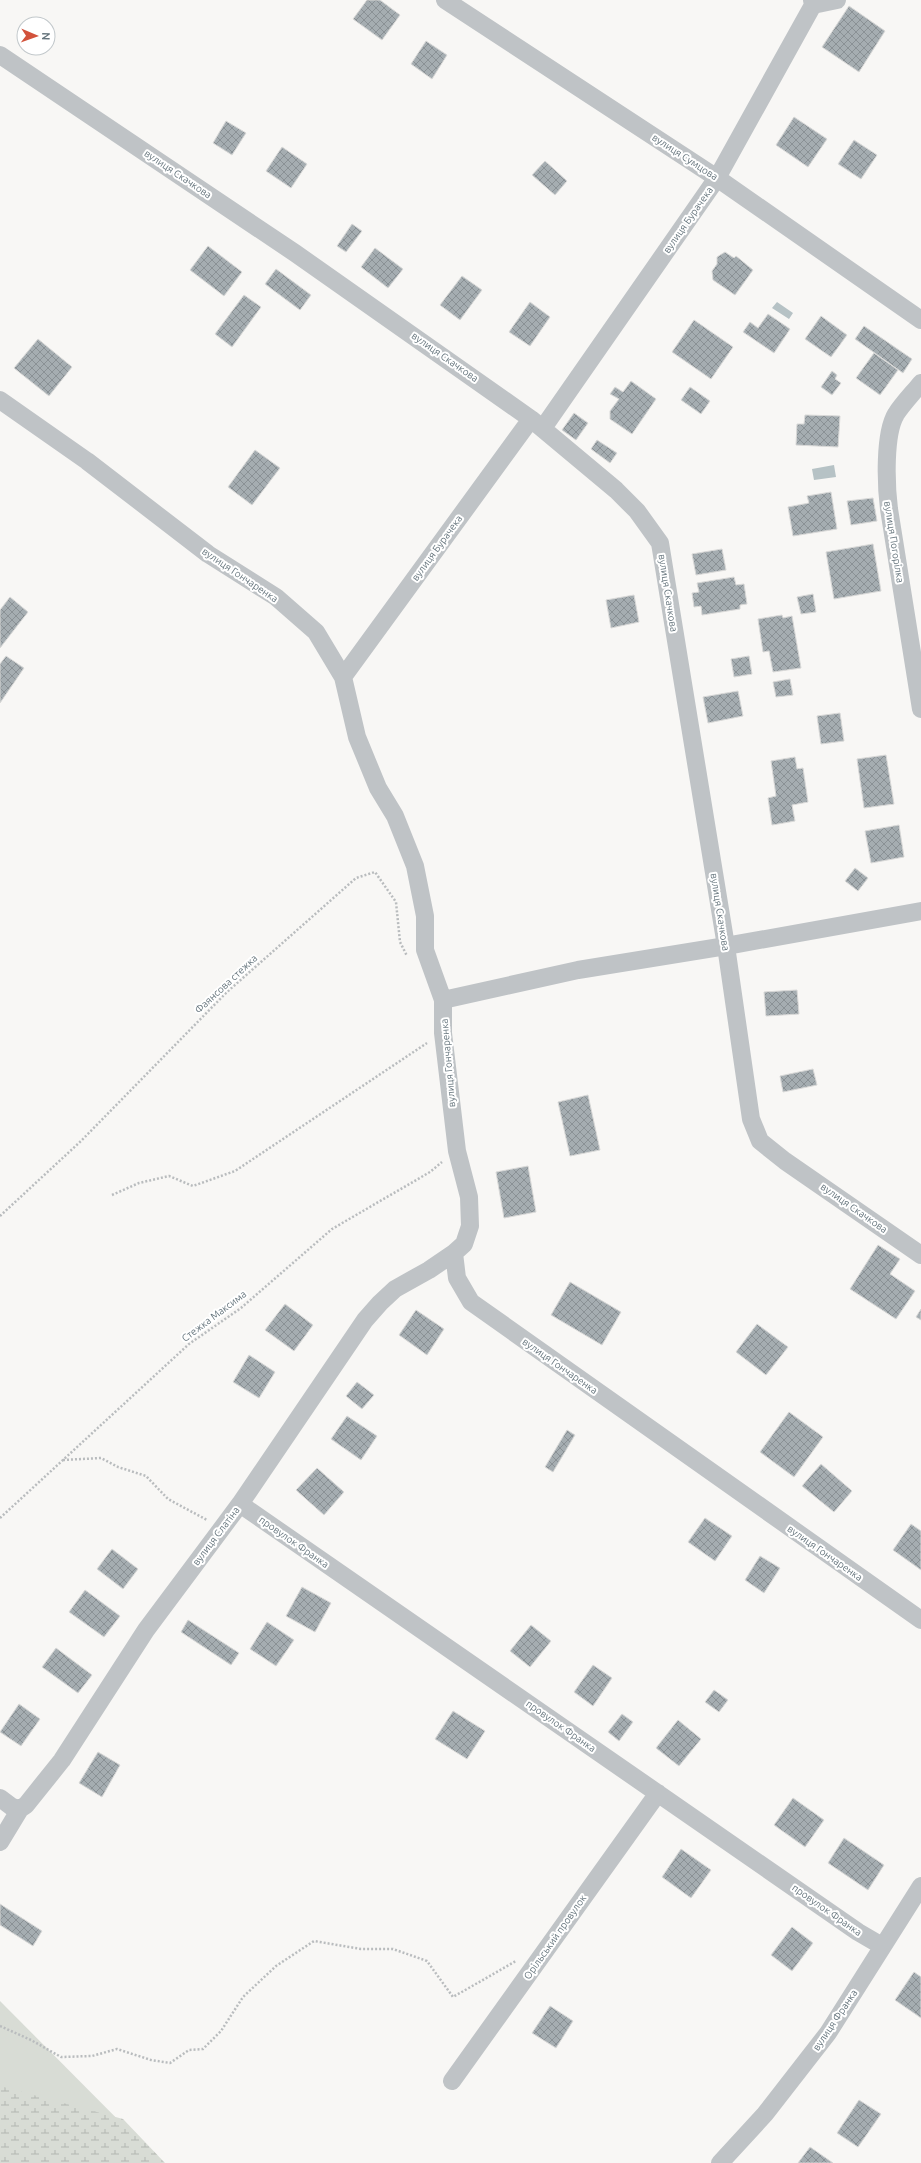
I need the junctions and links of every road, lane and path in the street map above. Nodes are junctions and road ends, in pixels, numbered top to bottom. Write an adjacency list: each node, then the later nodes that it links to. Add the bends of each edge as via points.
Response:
1 (445, 0): 5 (street, вулиця Сумцова)
2 (837, 0): 3 (street)
3 (812, 3): 5 (street, вулиця Бурачека)
4 (0, 55): 9 (street, вулиця Скачкова, via 295,253)
5 (717, 178): 6 (street, вулиця Сумцова); 9 (street, вулиця Бурачека)
6 (921, 320)
7 (921, 382): 11 (street, вулиця Погорілка, via 895,415 888,446 886,479)
8 (0, 400): 10 (street, вулиця Гончаренка, via 87,461 208,554 276,597 316,632)
9 (537, 423): 10 (street, вулиця Бурачека); 13 (street, вулиця Скачкова, via 636,511 660,543)
10 (343, 677): 15 (street, вулиця Гончаренка, via 358,737 378,788 395,816 415,866 425,916 425,950)
11 (921, 709)
12 (921, 911): 13 (street)
13 (726, 946): 15 (street, via 578,970); 21 (street, вулиця Скачкова, via 751,1119 760,1141)
14 (411, 962): 19 (path, Фаянсова стежка, via 400,942 396,902 375,872 356,878 227,992 81,1141)
15 (443, 1000): 16 (street, вулиця Гончаренка)
16 (443, 1032): 17 (street, вулиця Гончаренка); 18 (path, via 235,1171 192,1186 169,1176 139,1183)
17 (457, 1151): 20 (street, вулиця Гончаренка, via 469,1197 470,1226 464,1244); 22 (path, Стежка Максима, via 430,1172 332,1229 241,1308 189,1344)
18 (112, 1195)
19 (0, 1216)
20 (454, 1253): 23 (street, вулиця Слатіна, via 395,1289 365,1320); 26 (street, вулиця Гончаренка, via 457,1278 471,1302)
21 (921, 1255)
22 (62, 1460): 24 (path, Стежка Максима); 25 (path, via 101,1458 118,1467 146,1476 168,1499 206,1520)
23 (240, 1504): 25 (street, вулиця Слатіна); 27 (street, провулок Франка)
24 (0, 1518)
25 (228, 1522): 29 (street, вулиця Слатіна, via 146,1630 62,1760)
26 (921, 1620)
27 (658, 1792): 32 (street, провулок Франка, via 858,1932); 35 (street, Орільський провулок)
28 (0, 1798): 29 (street, via 12,1807)
29 (20, 1809): 30 (street, вулиця Слатіна)
30 (0, 1842)
31 (921, 1886): 32 (street, вулиця Франка)
32 (882, 1946): 36 (street, вулиця Франка, via 828,2033 765,2114)
33 (520, 1958): 34 (path, via 453,1997 427,1960 393,1949 361,1948 314,1941 276,1966 243,1997 221,2031 203,2049 189,2050 170,2063 117,2049 92,2056 61,2057)
34 (0, 2026)
35 (452, 2081)
36 (720, 2163)

